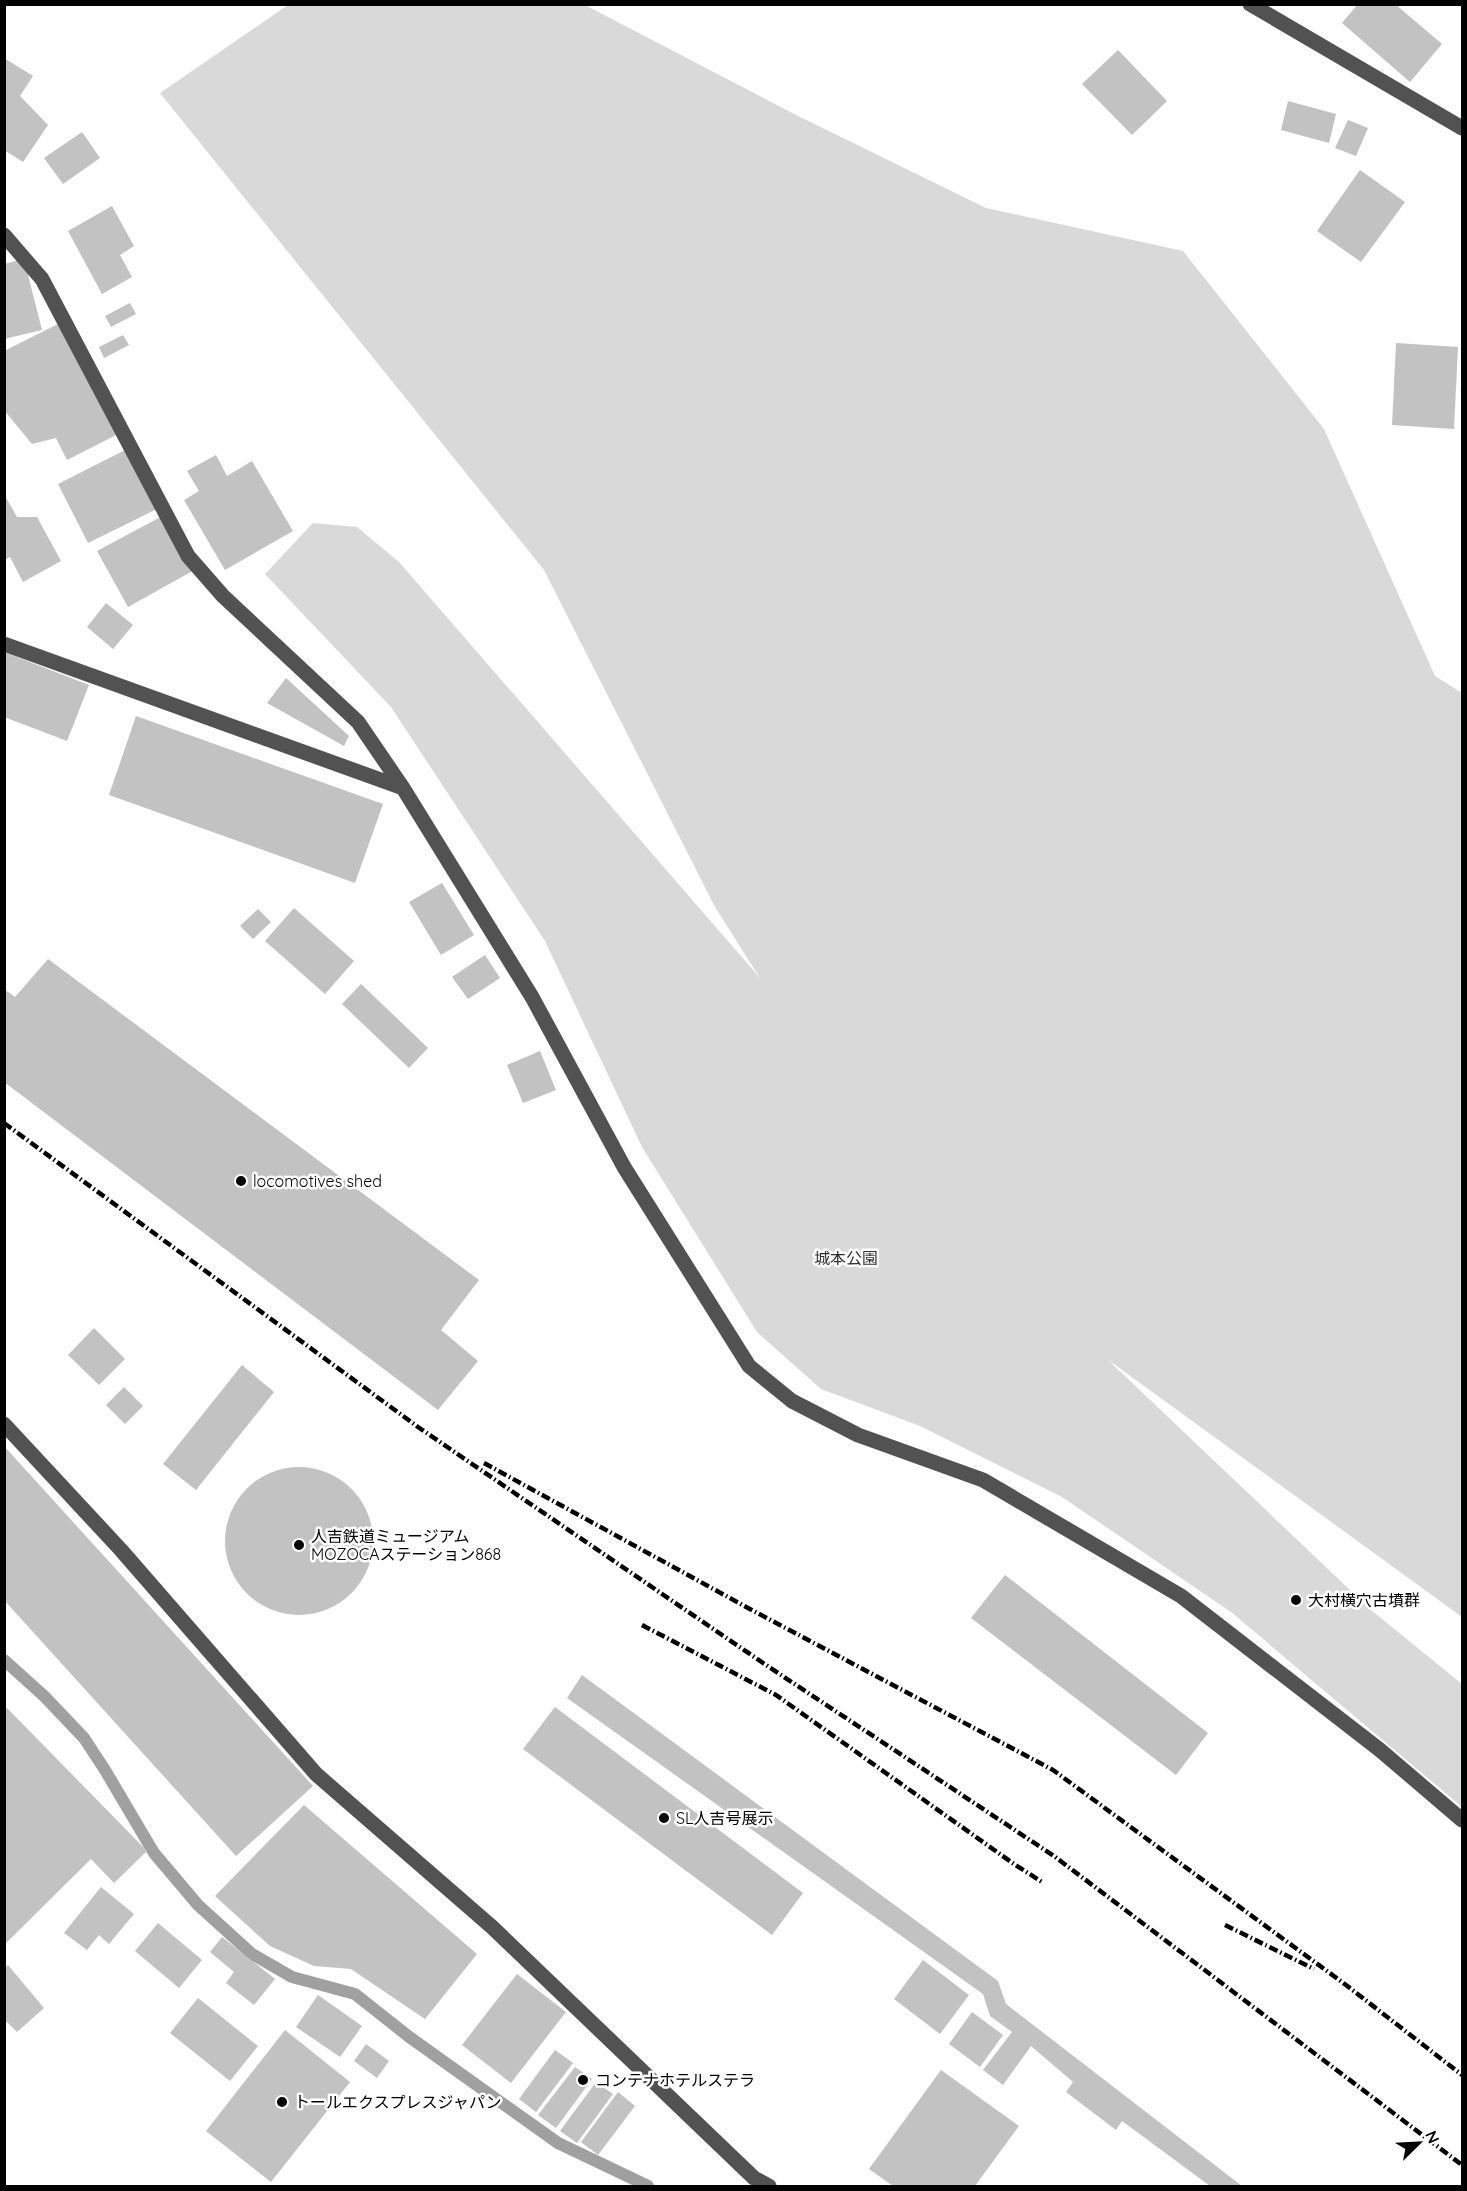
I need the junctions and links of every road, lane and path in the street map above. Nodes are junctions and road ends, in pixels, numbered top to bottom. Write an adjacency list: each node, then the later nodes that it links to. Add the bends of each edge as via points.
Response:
1 (1250, 4): 2 (street)
2 (1462, 128)
3 (4, 235): 5 (street, via 42,279 188,556 224,596 358,722)
4 (4, 644): 5 (street)
5 (403, 788): 7 (street, via 532,997 624,1167 749,1366 792,1401 858,1436 983,1480 1181,1596 1380,1750)
6 (4, 1424): 8 (street, via 121,1550 316,1774 492,1927 754,2178)
7 (1462, 1820)
8 (769, 2187)

